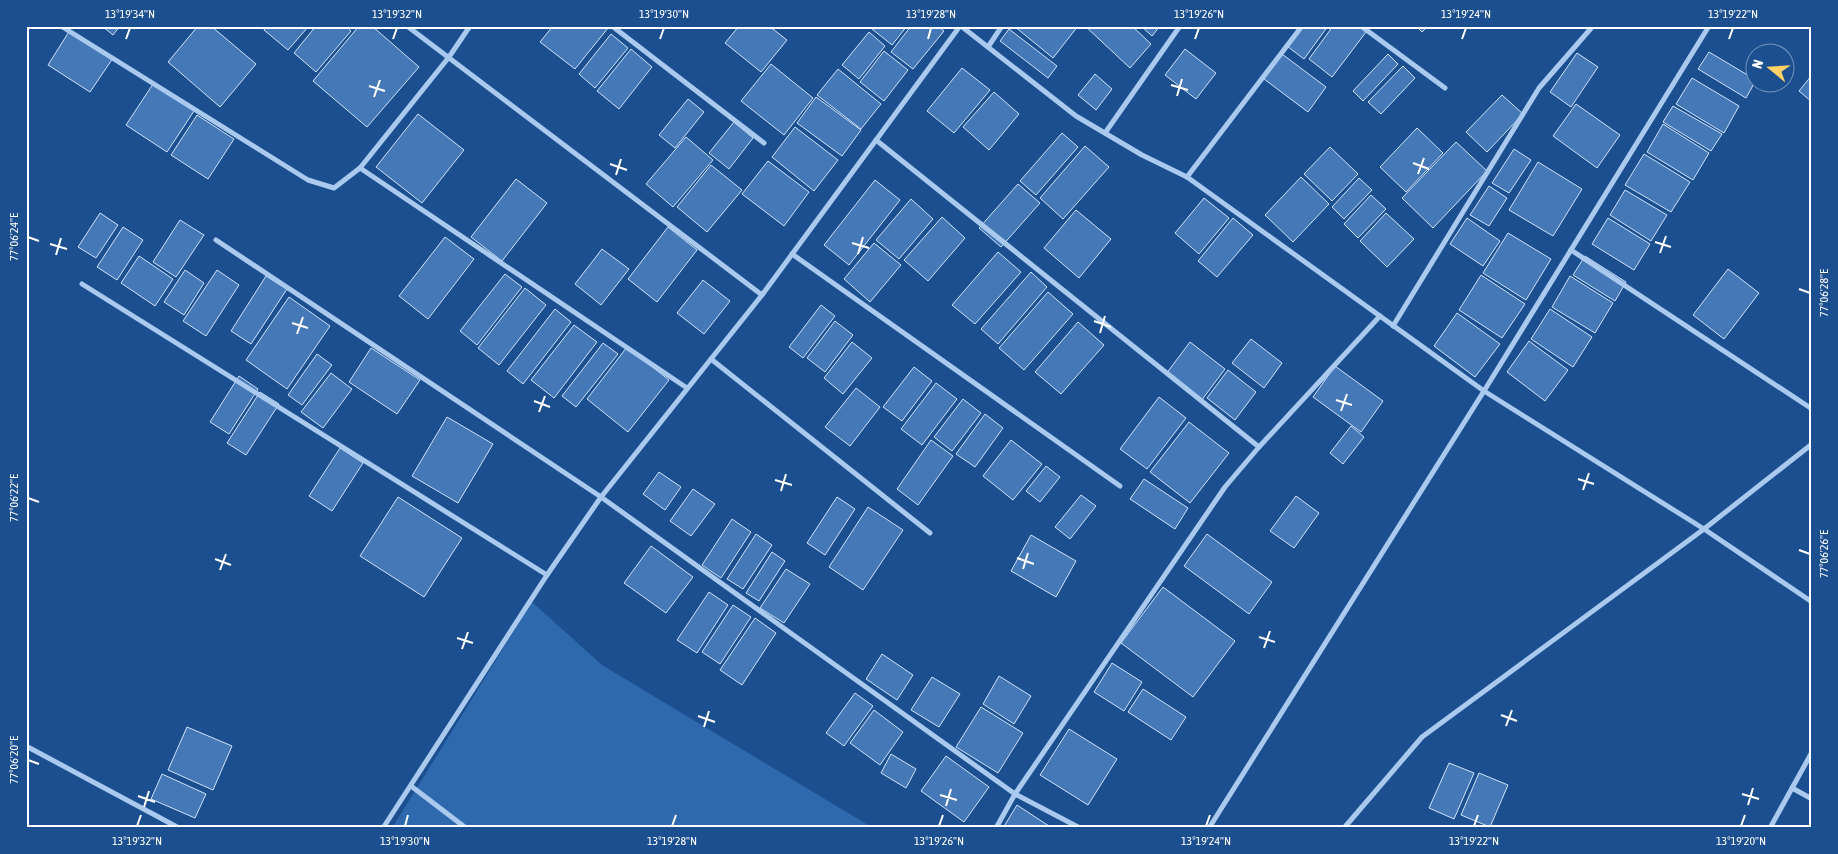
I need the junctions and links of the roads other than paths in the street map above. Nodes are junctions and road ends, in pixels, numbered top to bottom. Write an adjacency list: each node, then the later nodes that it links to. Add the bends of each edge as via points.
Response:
1 (61, 26): 18 (street, via 308,180 334,188)
2 (407, 26): 13 (street)
3 (470, 26): 13 (street)
4 (612, 26): 17 (street)
5 (960, 26): 12 (street); 16 (street)
6 (1002, 26): 12 (street)
7 (1180, 26): 15 (street)
8 (1302, 26): 19 (street)
9 (1361, 26): 14 (street)
10 (1593, 26): 26 (street, via 1539,88)
11 (1709, 26): 21 (street)
12 (988, 47): 15 (street, via 1076,116)
13 (448, 57): 18 (street); 24 (street)
14 (1444, 88)
15 (1105, 133): 19 (street)
16 (876, 140): 22 (street); 32 (street)
17 (764, 143)
18 (360, 168): 28 (street)
19 (1187, 178): 25 (street)
20 (216, 240): 34 (street)
21 (1571, 250): 29 (street); 30 (street)
22 (792, 254): 24 (street); 33 (street)
23 (82, 284): 37 (street)
24 (762, 295): 27 (street)
25 (1380, 316): 26 (street); 32 (street)
26 (1393, 326): 29 (street)
27 (711, 359): 28 (street); 36 (street)
28 (687, 388): 34 (street)
29 (1484, 391): 35 (street); 50 (street)
30 (1812, 408)
31 (1812, 444): 35 (street)
32 (1259, 447): 43 (street, via 1225,487)
33 (1120, 486)
34 (600, 497): 37 (street); 43 (street)
35 (1704, 529): 38 (street); 51 (street, via 1422,737)
36 (930, 533)
37 (548, 575): 41 (street)
38 (1812, 602)
39 (26, 746): 45 (street)
40 (1812, 752): 42 (street)
41 (411, 786): 46 (street); 47 (street)
42 (1792, 788): 44 (street); 52 (street)
43 (1015, 794): 48 (street); 49 (street)
44 (1812, 799)
45 (179, 828)
46 (383, 828)
47 (466, 828)
48 (996, 828)
49 (1080, 828)
50 (1210, 828)
51 (1344, 828)
52 (1770, 828)

